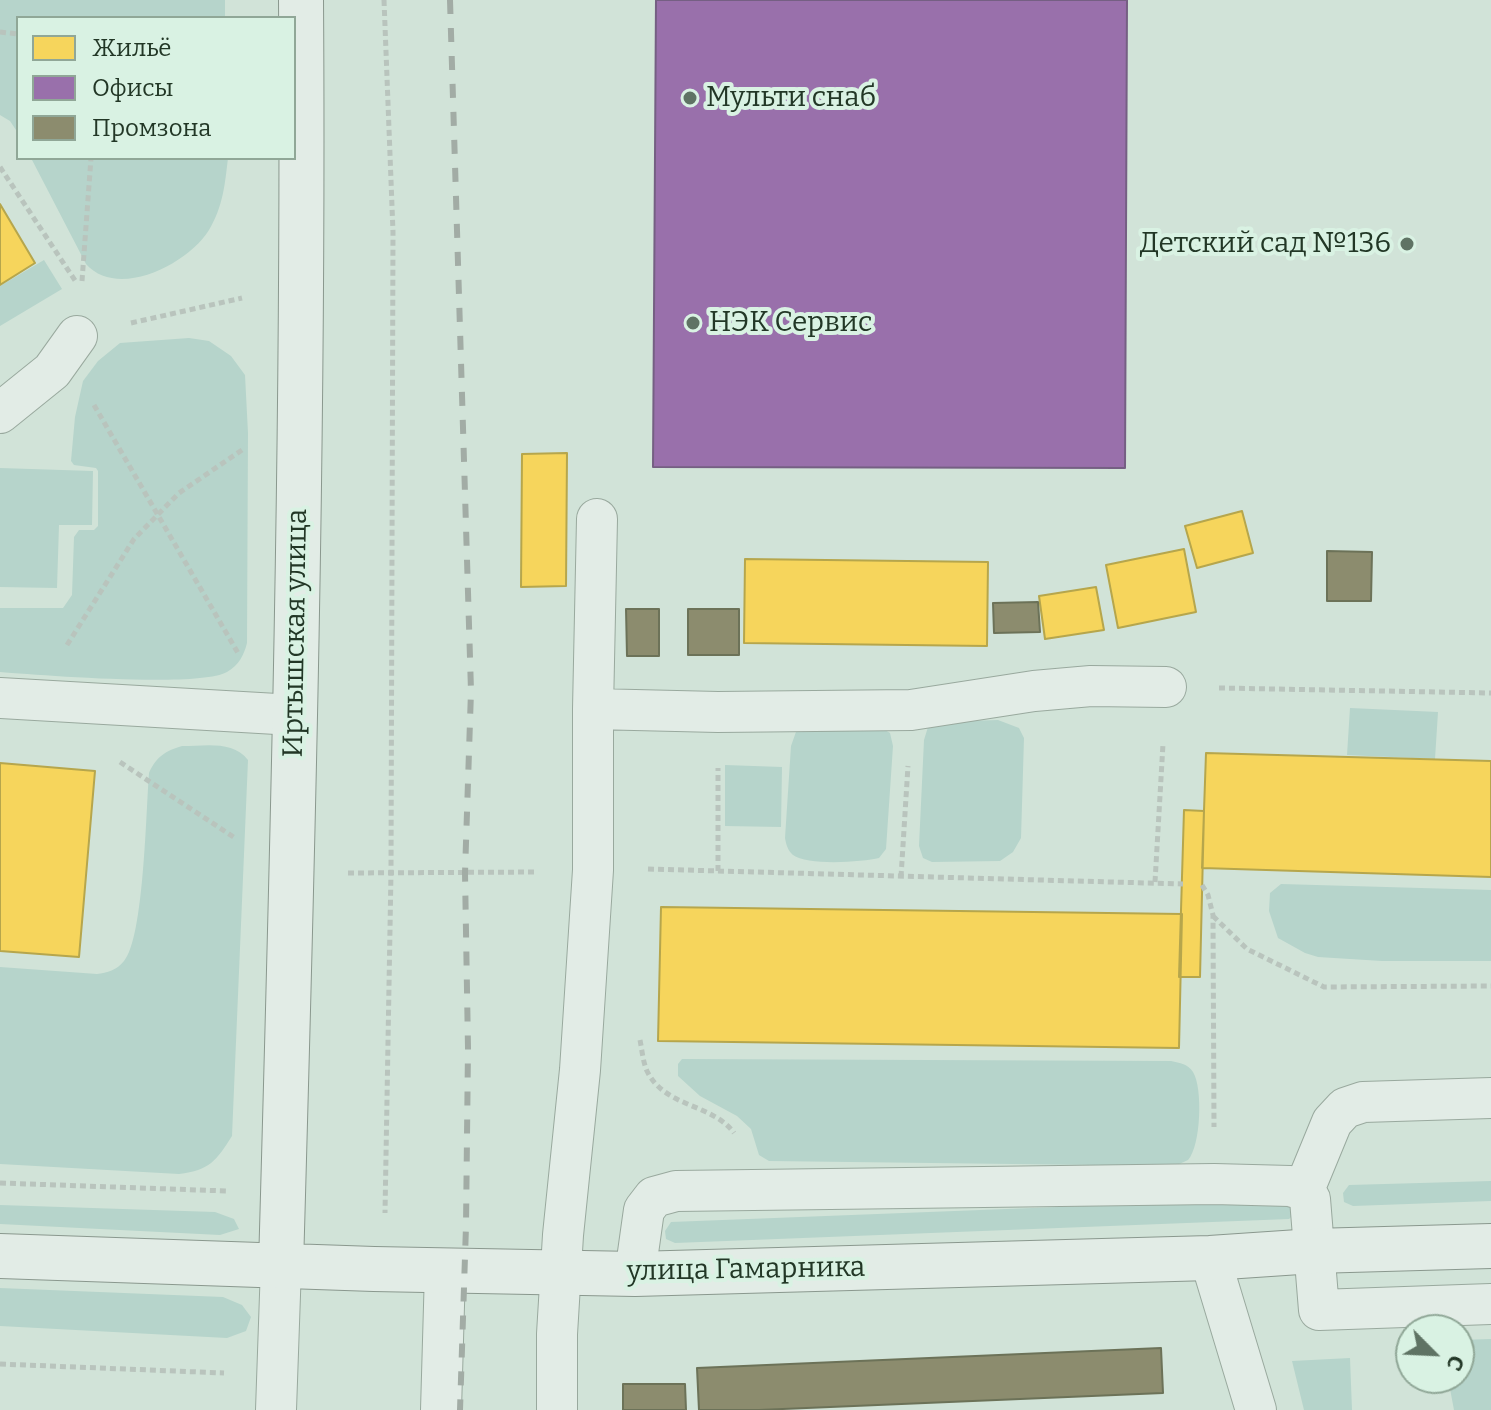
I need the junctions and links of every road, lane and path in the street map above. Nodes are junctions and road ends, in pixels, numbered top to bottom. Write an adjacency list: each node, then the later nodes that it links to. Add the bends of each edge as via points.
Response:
1 (301, 0): 5 (main road, Иртышская улица)
2 (384, 0): 24 (path, via 393,232)
3 (91, 160): 4 (path, via 81,290)
4 (0, 167)
5 (303, 280): 6 (path); 18 (main road, Иртышская улица)
6 (148, 318)
7 (71, 346): 8 (lane, via 52,371); 10 (path)
8 (0, 413)
9 (251, 444): 10 (path, via 179,493)
10 (158, 514): 14 (path, via 126,551 46,679); 18 (path)
11 (597, 519): 15 (lane)
12 (1166, 687): 13 (path); 16 (lane, via 1034,691); 26 (path)
13 (1491, 693)
14 (11, 698): 18 (lane)
15 (593, 709): 17 (lane); 22 (lane)
16 (911, 710): 17 (lane); 25 (path)
17 (718, 712): 23 (path)
18 (276, 715): 43 (main road, Иртышская улица)
19 (117, 760): 20 (path)
20 (242, 842)
21 (644, 869): 23 (path)
22 (593, 870): 24 (path); 45 (lane)
23 (718, 871): 25 (path)
24 (391, 872): 38 (path)
25 (901, 877): 26 (path)
26 (1155, 882): 27 (path)
27 (1183, 884)
28 (1202, 885): 29 (path)
29 (1213, 915): 30 (path, via 1247,949 1324,987); 34 (path)
30 (1491, 986)
31 (639, 1034): 37 (path, via 646,1070 662,1092 729,1126 739,1139)
32 (1491, 1098): 35 (lane, via 1363,1102 1345,1108 1332,1122)
33 (0, 1183): 36 (path)
34 (1214, 1184): 35 (lane); 37 (lane)
35 (1304, 1190): 40 (lane, via 1310,1199)
36 (230, 1191)
37 (750, 1191): 46 (lane, via 676,1191 654,1197 644,1210)
38 (384, 1227)
39 (1491, 1246): 40 (main road, улица Гамарника)
40 (1314, 1251): 42 (main road, улица Гамарника); 47 (lane, via 1304,1310)
41 (0, 1256): 43 (main road, улица Гамарника)
42 (1210, 1258): 46 (main road, улица Гамарника); 52 (lane)
43 (281, 1266): 44 (main road, улица Гамарника); 49 (lane)
44 (445, 1271): 45 (main road, улица Гамарника); 50 (lane)
45 (561, 1273): 46 (main road, улица Гамарника); 51 (lane)
46 (635, 1274)
47 (1491, 1304)
48 (0, 1364): 49 (path)
49 (276, 1393)
50 (441, 1410)
51 (557, 1410)
52 (1256, 1410)

